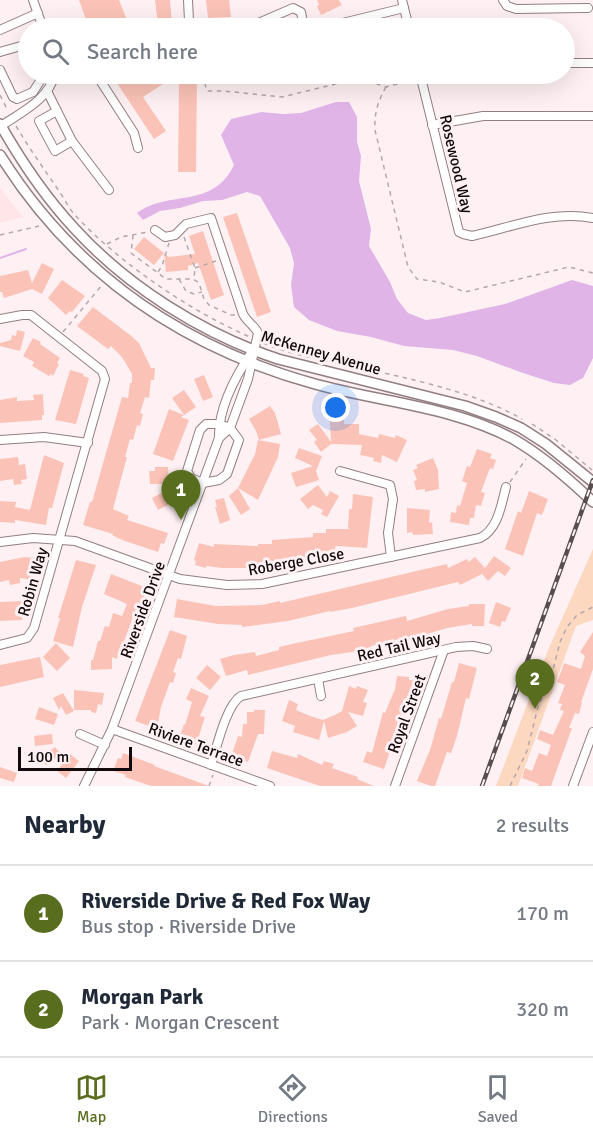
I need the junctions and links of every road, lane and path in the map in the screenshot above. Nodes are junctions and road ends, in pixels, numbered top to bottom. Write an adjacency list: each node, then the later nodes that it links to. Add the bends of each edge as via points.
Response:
1 (33, 0): 6 (street)
2 (188, 0): 9 (street)
3 (505, 3): 5 (street, via 516,9)
4 (403, 4): 12 (street)
5 (588, 9)
6 (38, 13): 7 (street); 8 (street)
7 (27, 18)
8 (40, 18)
9 (189, 18)
10 (270, 18): 11 (street, via 293,8 301,12)
11 (302, 18)
12 (356, 18)
13 (18, 22): 14 (street)
14 (0, 30)
15 (18, 47): 16 (street)
16 (0, 52)
17 (575, 63): 18 (street)
18 (593, 63)
19 (0, 70): 20 (street, via 17,99 33,92)
20 (38, 84)
21 (51, 84): 29 (street)
22 (102, 84): 38 (street, via 134,133)
23 (205, 84): 24 (path, via 207,91 273,97)
24 (336, 84)
25 (377, 84): 28 (path)
26 (397, 84): 28 (path)
27 (422, 84): 35 (street, Rosewood Way)
28 (386, 87): 52 (path, via 378,100 375,130 408,267 417,279 465,292 569,267)
29 (47, 91): 32 (street); 34 (street)
30 (0, 95): 31 (path)
31 (6, 107)
32 (57, 111): 37 (street); 37 (street, via 39,121 55,151)
33 (593, 116): 35 (street, via 483,116)
34 (1, 125): 61 (main road, McKenney Avenue, via 52,202 101,254 156,297)
35 (432, 125): 41 (street, Rosewood Way, via 457,227 463,234 552,216)
36 (16, 127): 48 (path, via 73,213)
37 (72, 141): 40 (street)
38 (138, 148)
39 (0, 155): 62 (main road, McKenney Avenue, via 59,234 112,284 170,324)
40 (109, 190)
41 (593, 218)
42 (39, 226): 46 (path)
43 (182, 229): 47 (street); 49 (street, via 186,224 211,218); 50 (path)
44 (155, 230): 45 (path); 47 (street, via 165,237)
45 (133, 235): 48 (path); 51 (path, via 131,253)
46 (0, 236)
47 (171, 236): 51 (path)
48 (107, 244): 59 (path, via 183,302)
49 (224, 258): 50 (path); 57 (street)
50 (195, 268): 54 (path)
51 (158, 273): 53 (path, via 166,279)
52 (593, 273)
53 (179, 278): 54 (path); 56 (path, via 189,293)
54 (194, 279): 56 (path)
55 (102, 284): 60 (path)
56 (203, 292): 57 (path, via 209,305 231,315)
57 (242, 312): 61 (street, via 258,333)
58 (0, 319): 60 (street, via 31,315)
59 (248, 336)
60 (59, 338): 67 (street, via 105,375)
61 (253, 350): 62 (street, Riverside Drive); 70 (main road, McKenney Avenue, via 496,417 546,444)
62 (248, 363): 63 (street, Riverside Drive, via 238,373); 64 (street, Riverside Drive, via 248,379); 73 (main road, McKenney Avenue, via 316,384 458,417 493,430 539,455)
63 (219, 423): 64 (street); 65 (street, Riverside Drive); 71 (street, via 203,426 188,465 188,475)
64 (230, 428): 65 (street, Riverside Drive); 71 (street, via 239,444 227,474)
65 (219, 438): 71 (street, Riverside Drive)
66 (0, 440): 67 (street, via 44,437)
67 (88, 443): 74 (street)
68 (526, 458): 72 (path)
69 (340, 471): 76 (street, via 390,485)
70 (593, 482)
71 (203, 483): 77 (street, Riverside Drive)
72 (506, 488): 76 (street, Roberge Close, via 494,525 485,536)
73 (593, 502)
74 (59, 539): 75 (street, Roberge Close); 77 (street, Roberge Close, via 91,546); 79 (street, Robin Way, via 31,634)
75 (0, 543)
76 (391, 557): 77 (street, Roberge Close, via 252,585 213,584)
77 (170, 576): 84 (street, Riverside Drive)
78 (593, 607): 93 (path, via 577,615 560,642 527,751)
79 (0, 645)
80 (487, 649): 81 (street, Red Tail Way, via 468,646)
81 (444, 650): 82 (street, Red Tail Way); 92 (street, Royal Street)
82 (318, 679): 83 (street); 88 (street, Red Tail Way, via 235,700)
83 (321, 696)
84 (112, 729): 87 (street, Riverside Drive); 88 (street, Riviere Terrace)
85 (593, 732): 94 (street)
86 (80, 734): 87 (street)
87 (105, 745): 89 (street, Riverside Drive)
88 (212, 768): 90 (path); 91 (street, Riviere Terrace)
89 (84, 786)
90 (209, 786)
91 (270, 786)
92 (395, 786)
93 (510, 786)
94 (573, 786)

